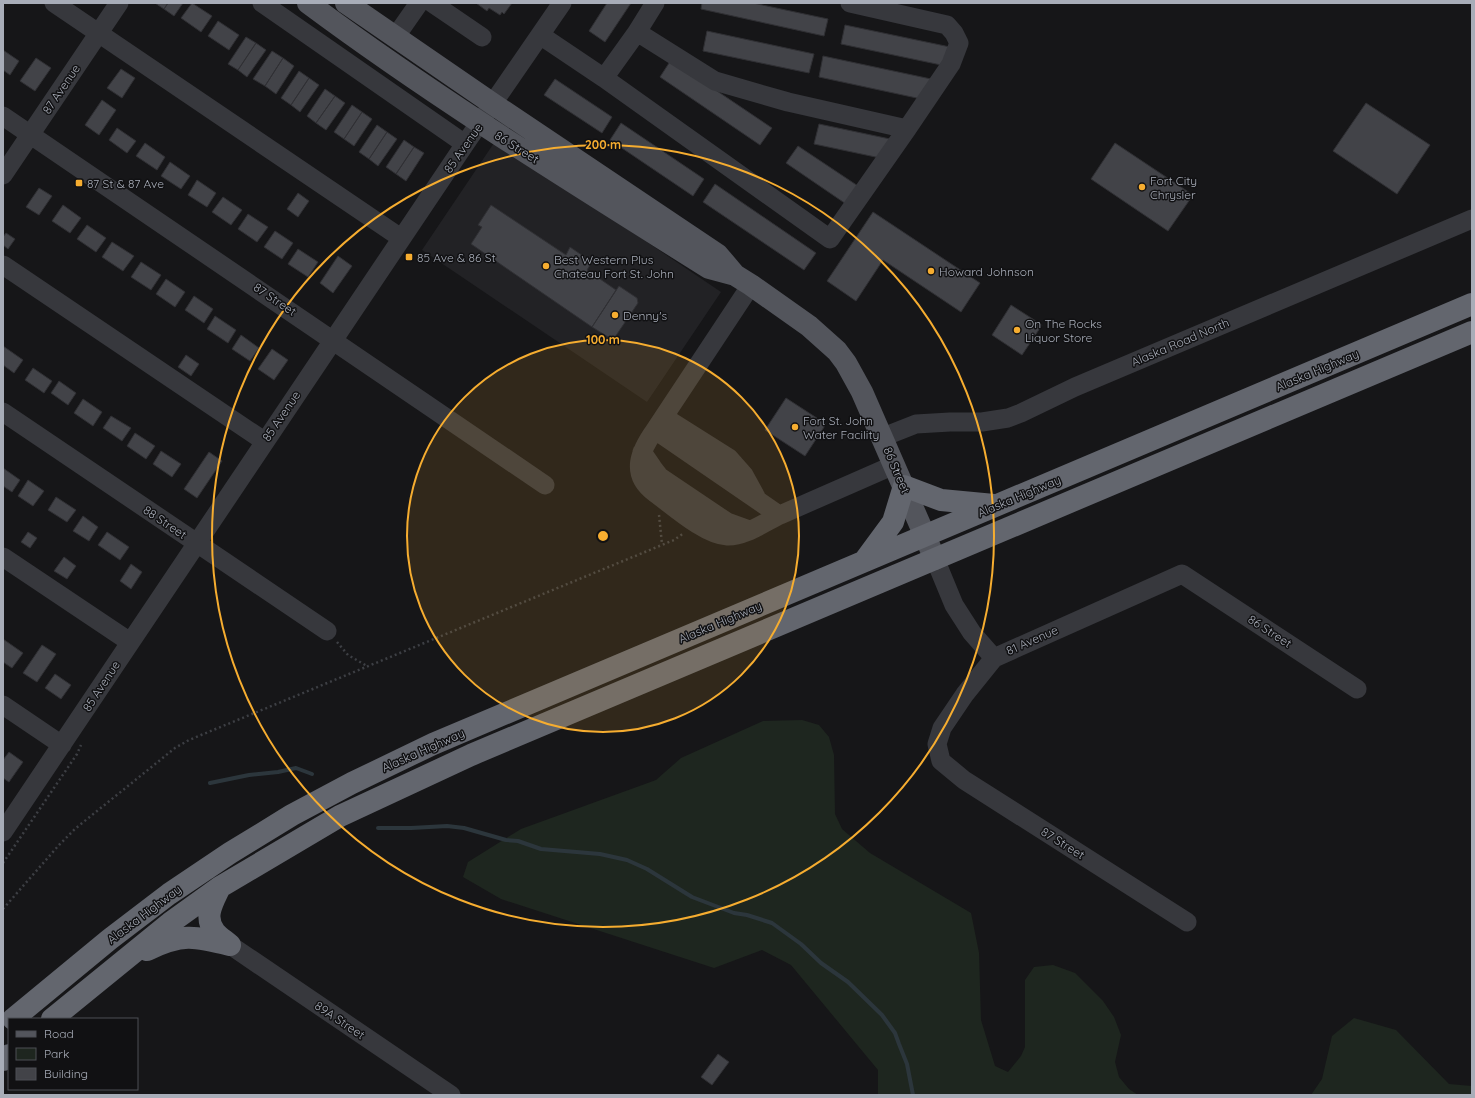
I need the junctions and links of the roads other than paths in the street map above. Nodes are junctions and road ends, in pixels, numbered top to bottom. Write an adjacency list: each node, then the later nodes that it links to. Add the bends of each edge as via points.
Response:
1 (54, 3): 12 (street)
2 (119, 3): 12 (street, 87 Avenue)
3 (262, 3): 22 (street)
4 (308, 3): 19 (main road, 86 Street)
5 (346, 3): 14 (main road, 86 Street)
6 (419, 3): 14 (street)
7 (432, 3): 15 (street)
8 (562, 3): 13 (street, 85 Avenue)
9 (655, 3): 11 (street)
10 (850, 3): 20 (street, via 947,26 959,44 951,64)
11 (637, 32): 16 (street); 20 (street, via 715,81 788,102)
12 (99, 33): 21 (street, 87 Avenue); 25 (street)
13 (540, 35): 16 (street); 17 (street, 85 Avenue)
14 (396, 36): 17 (main road, 86 Street)
15 (482, 37)
16 (604, 78): 20 (street, via 830,239)
17 (493, 104): 19 (street, 85 Avenue); 27 (main road, 86 Street, via 718,255)
18 (3, 116): 21 (street, 87 Street)
19 (480, 123): 22 (street, 85 Avenue); 27 (main road, 86 Street, via 709,268)
20 (907, 130)
21 (31, 134): 23 (street, 87 Avenue); 30 (street, 87 Street)
22 (465, 144): 25 (street, 85 Avenue)
23 (3, 175)
24 (1472, 219): 33 (street, Alaska Road North, via 1074,387 1021,413 998,420 916,424)
25 (401, 238): 30 (street, 85 Avenue)
26 (3, 265): 34 (street)
27 (743, 280): 32 (street); 33 (main road, 86 Street, via 809,326 837,351 853,375)
28 (1472, 304): 39 (highway, Alaska Highway)
29 (1472, 332): 45 (highway, Alaska Highway)
30 (333, 339): 34 (street, 85 Avenue); 37 (street, 87 Street)
31 (3, 412): 43 (street, 88 Street)
32 (659, 423): 35 (street); 40 (street)
33 (883, 437): 36 (main road, 86 Street)
34 (264, 441): 43 (street, 85 Avenue)
35 (642, 452): 41 (street, via 660,476 727,522); 41 (street, via 639,468 649,488 696,523 727,536 738,536)
36 (894, 465): 38 (main road, 86 Street); 40 (street)
37 (545, 485)
38 (904, 486): 39 (highway, via 941,500); 42 (main road, 86 Street); 46 (highway, via 893,522)
39 (996, 506): 42 (highway, Alaska Highway)
40 (779, 515): 41 (street)
41 (749, 530)
42 (925, 536): 45 (main road, 86 Street); 46 (highway, Alaska Highway)
43 (196, 543): 48 (street, 88 Street); 49 (street, 85 Avenue)
44 (3, 557): 49 (street)
45 (935, 559): 50 (street, 86 Street, via 954,605 972,633); 56 (highway, Alaska Highway, via 398,788 340,816)
46 (864, 561): 60 (highway, Alaska Highway, via 433,744 292,815 169,894)
47 (1182, 574): 50 (street, 81 Avenue); 51 (street, 86 Street)
48 (327, 631)
49 (130, 642): 53 (street, 85 Avenue)
50 (994, 658): 54 (street, 81 Avenue, via 942,728 937,744)
51 (1357, 689)
52 (3, 705): 53 (street)
53 (62, 745): 55 (street, 85 Avenue)
54 (941, 761): 57 (street, 87 Street, via 964,780)
55 (3, 832)
56 (220, 887): 58 (highway, via 209,909 210,921 215,932); 59 (highway, Alaska Highway)
57 (1187, 922)
58 (230, 945): 59 (highway, via 193,937 177,938); 62 (street, 89A Street)
59 (118, 964): 61 (highway, Alaska Highway)
60 (14, 1018)
61 (53, 1018)
62 (451, 1095)

